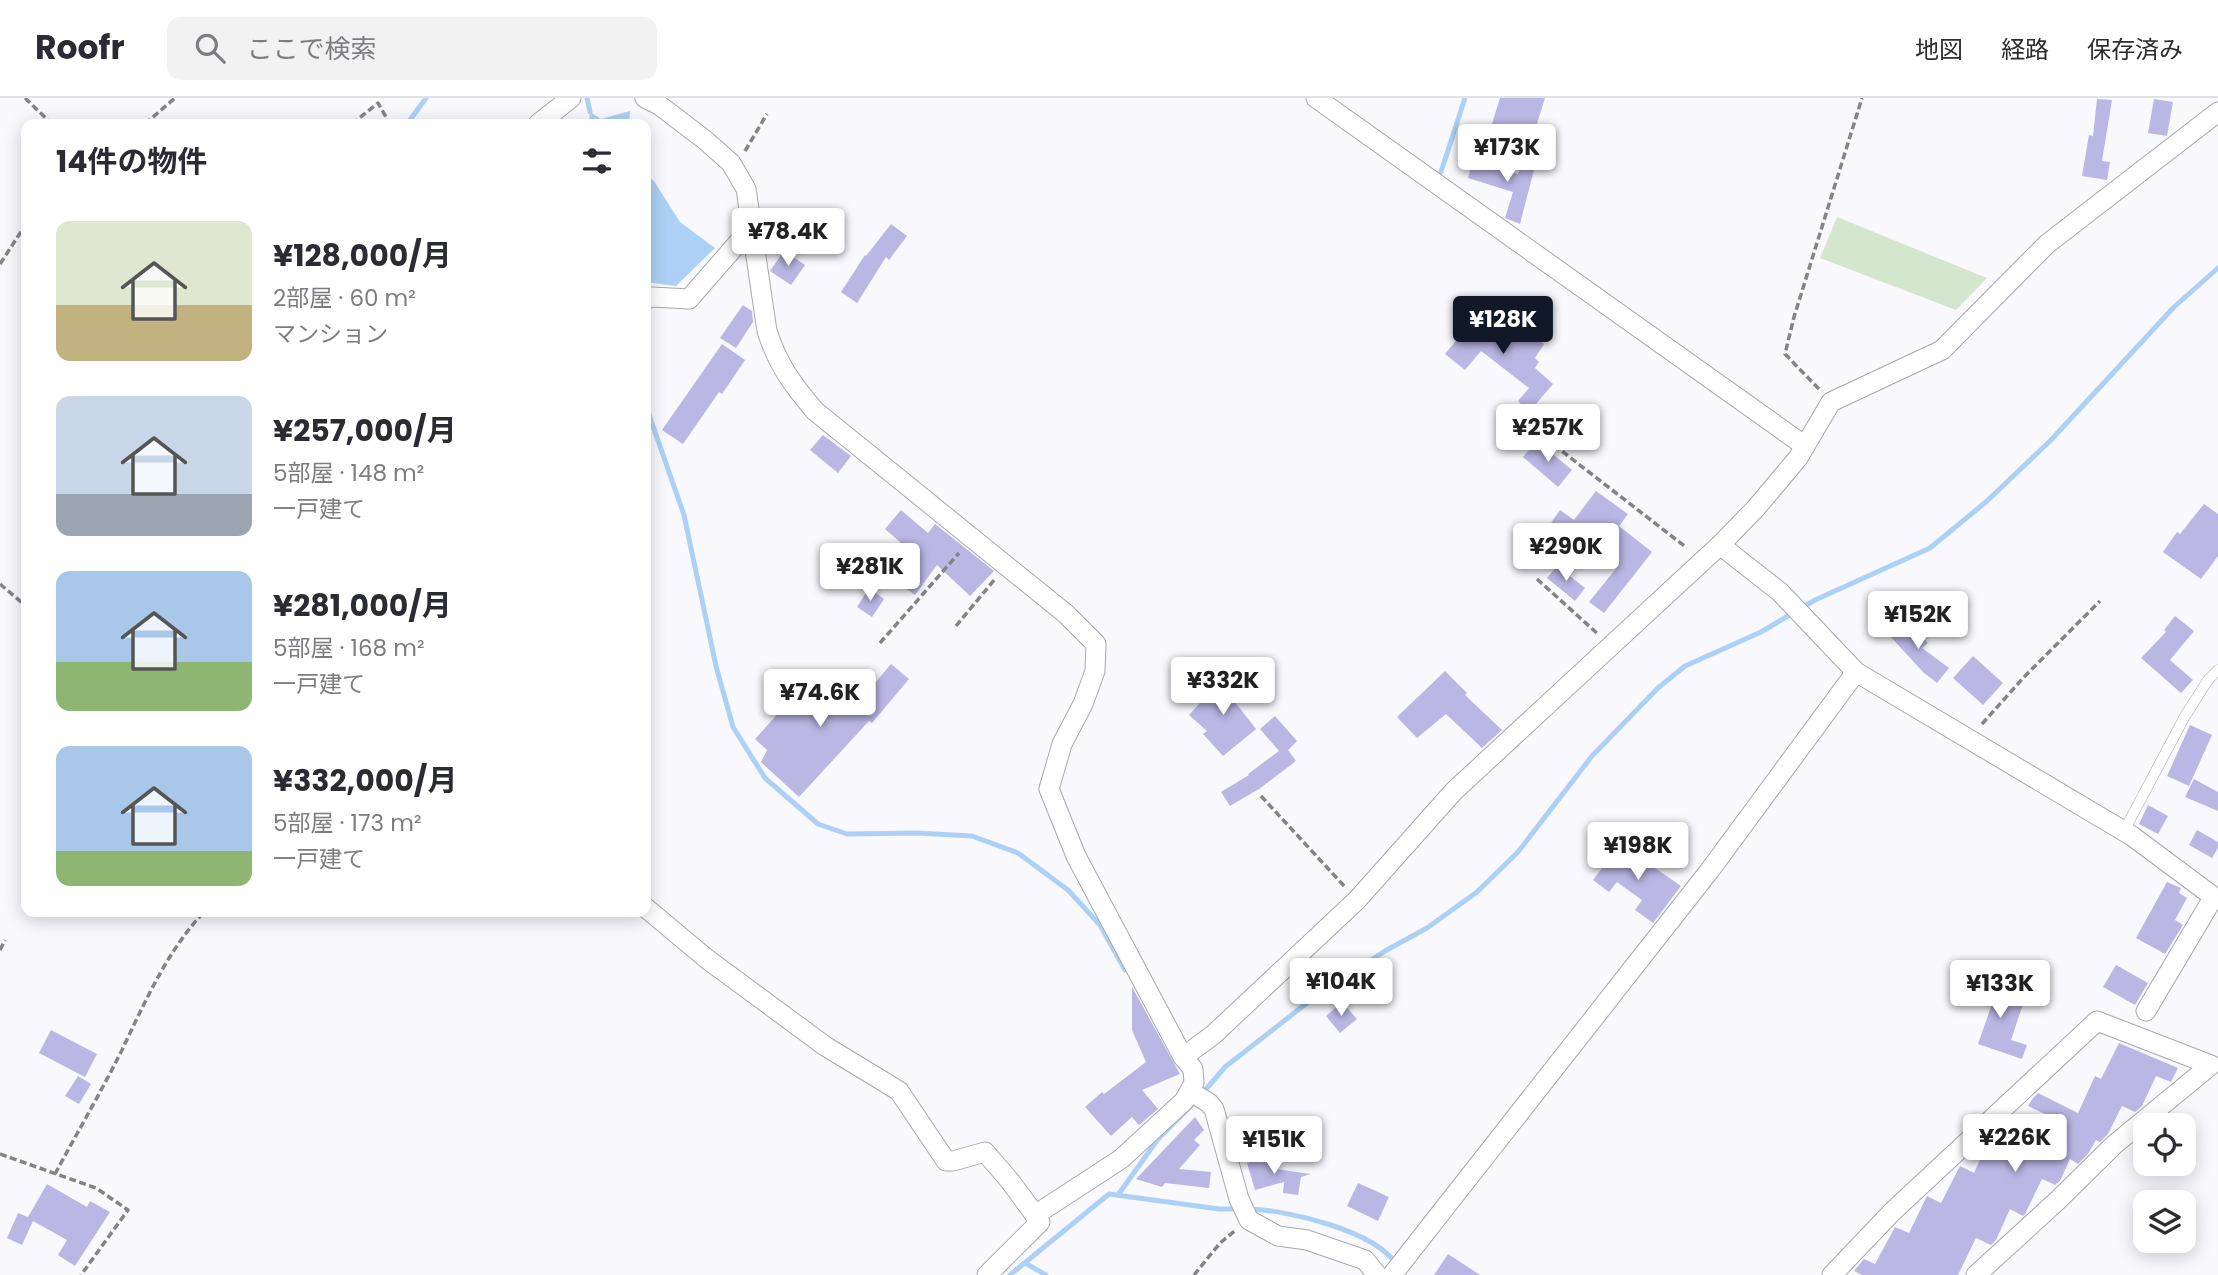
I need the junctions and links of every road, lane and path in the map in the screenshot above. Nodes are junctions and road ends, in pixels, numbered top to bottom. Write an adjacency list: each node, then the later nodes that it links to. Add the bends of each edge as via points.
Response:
1 (24, 98): 9 (path)
2 (175, 98): 10 (path)
3 (571, 98): 13 (street)
4 (645, 98): 14 (street, via 705,140)
5 (1316, 98): 21 (street)
6 (1861, 98): 19 (path, via 1785,354)
7 (2218, 112): 19 (street, via 2047,244 1942,350)
8 (767, 114): 14 (path)
9 (47, 119)
10 (151, 119)
11 (358, 119): 12 (path, via 378,103)
12 (387, 119)
13 (544, 119)
14 (734, 169): 15 (street, via 746,189)
15 (751, 228): 18 (street, via 689,299); 22 (street, via 767,331 787,377 815,411)
16 (21, 232): 17 (path)
17 (0, 264)
18 (651, 297)
19 (1831, 402): 21 (street)
20 (1554, 445): 24 (path)
21 (1805, 446): 23 (street)
22 (972, 538): 25 (street); 31 (path)
23 (1720, 545): 24 (street); 34 (street, via 1780,592)
24 (1703, 561): 32 (street)
25 (1007, 565): 30 (path); 45 (street, via 1096,644 1095,671 1062,744 1049,789 1076,856)
26 (1537, 579): 32 (path)
27 (0, 584): 29 (path)
28 (2100, 601): 35 (path)
29 (21, 602)
30 (956, 626)
31 (880, 643)
32 (1611, 646): 39 (street, via 1454,790)
33 (2218, 670): 37 (lane, via 2185,716)
34 (1856, 671): 35 (street); 51 (street, via 1710,870)
35 (1969, 739): 37 (street)
36 (1261, 796): 39 (path)
37 (2124, 831): 38 (street)
38 (2216, 899): 44 (street)
39 (1357, 900): 45 (street)
40 (651, 912): 50 (street, via 825,1046 899,1091 946,1161 985,1152)
41 (199, 917): 48 (path, via 152,987)
42 (5, 940): 43 (path)
43 (0, 950)
44 (2146, 1011)
45 (1184, 1057): 46 (street, via 1193,1069)
46 (1198, 1096): 49 (street, via 1214,1109); 50 (street, via 1184,1101 1121,1159)
47 (0, 1154): 48 (path)
48 (55, 1174): 52 (path, via 96,1188 128,1210)
49 (1244, 1211): 51 (street, via 1278,1236 1307,1240); 54 (path)
50 (1035, 1215): 53 (street, via 1041,1222)
51 (1391, 1271)
52 (81, 1275)
53 (987, 1275)
54 (1194, 1275)
55 (1832, 1275): 56 (street, via 1892,1212 2097,1021 2211,1065 2115,1144)
56 (1976, 1275)

